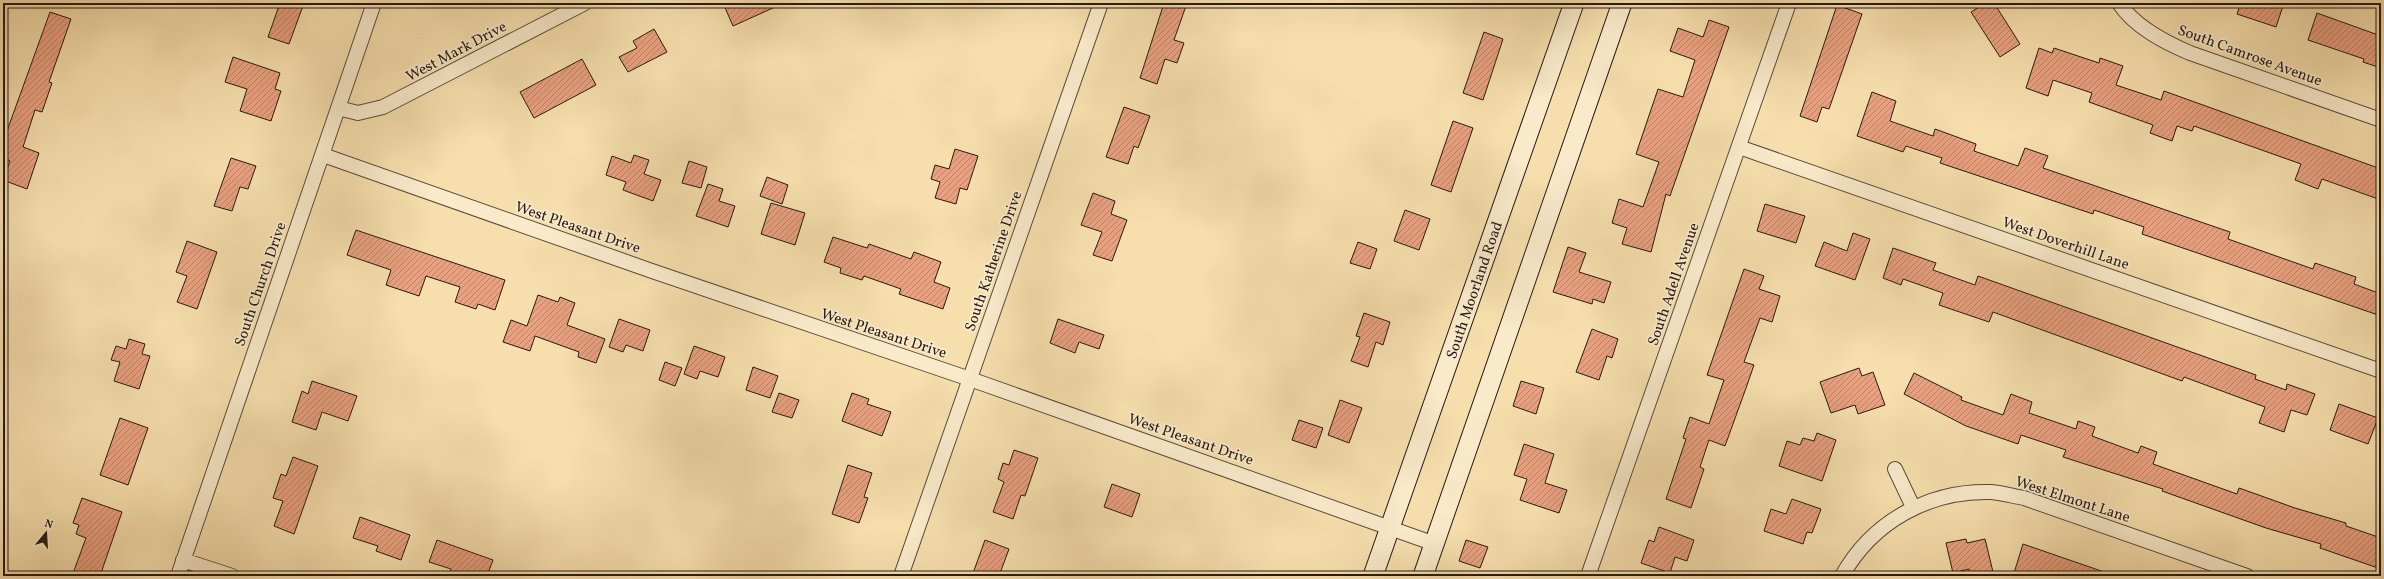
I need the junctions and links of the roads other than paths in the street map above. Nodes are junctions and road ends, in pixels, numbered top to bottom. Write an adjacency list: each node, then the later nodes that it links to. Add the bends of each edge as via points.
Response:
1 (374, 3): 8 (street, South Church Drive)
2 (585, 3): 8 (street, West Mark Drive, via 383,107 358,113)
3 (1101, 3): 13 (street, South Katherine Drive)
4 (1574, 3): 16 (main road, South Moorland Road)
5 (1622, 3): 17 (main road)
6 (1789, 3): 10 (street, South Adell Avenue)
7 (2119, 3): 9 (street, South Camrose Avenue, via 2142,27 2184,50)
8 (338, 108): 11 (street, South Church Drive)
9 (2381, 120)
10 (1739, 147): 12 (street, West Doverhill Lane); 24 (street, South Adell Avenue)
11 (323, 155): 13 (street, West Pleasant Drive); 18 (street, South Church Drive)
12 (2381, 371)
13 (970, 379): 16 (street, West Pleasant Drive); 21 (street, South Katherine Drive)
14 (1895, 469): 15 (street)
15 (1913, 507): 25 (street, West Elmont Lane, via 1877,531 1848,564); 26 (street, West Elmont Lane, via 1943,497 1968,493 1992,492 2024,498)
16 (1390, 528): 17 (street, West Pleasant Drive); 22 (main road, South Moorland Road)
17 (1435, 544): 23 (main road)
18 (184, 560): 19 (street, South Church Drive); 20 (street)
19 (178, 576)
20 (232, 576)
21 (901, 576)
22 (1373, 576)
23 (1423, 576)
24 (1588, 576)
25 (1842, 576)
26 (2247, 576)

